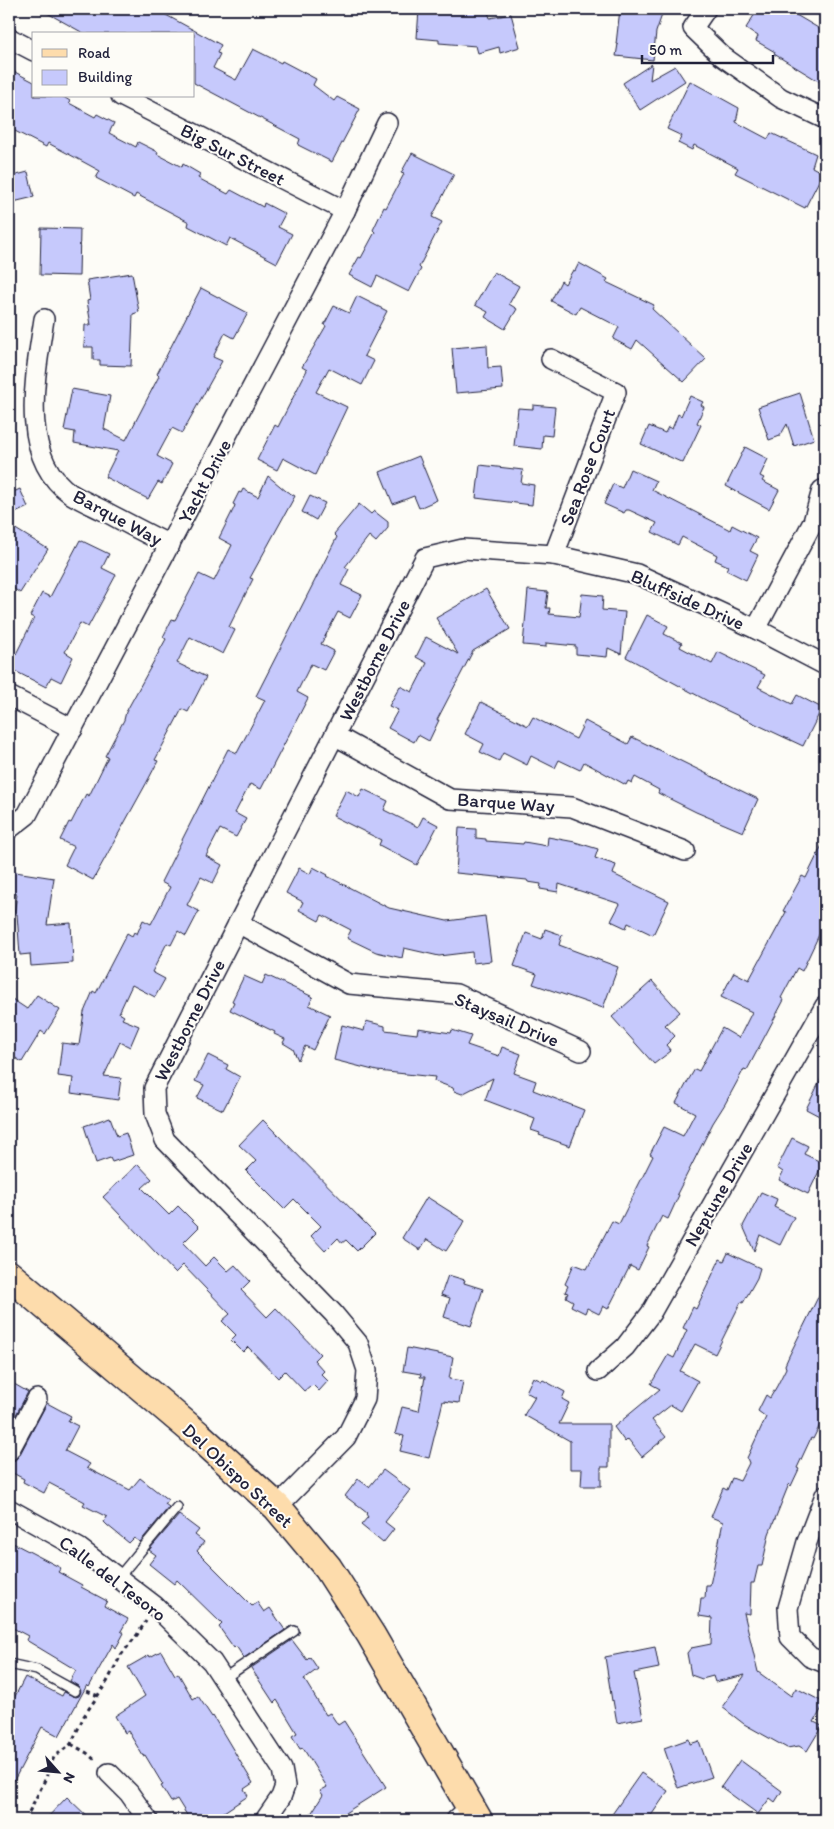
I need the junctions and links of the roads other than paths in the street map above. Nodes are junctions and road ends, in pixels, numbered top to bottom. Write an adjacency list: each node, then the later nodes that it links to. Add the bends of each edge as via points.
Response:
1 (706, 9): 5 (street, via 693,28 722,56 781,98)
2 (9, 38): 3 (street)
3 (32, 50)
4 (125, 98): 7 (street, Big Sur Street)
5 (825, 119)
6 (387, 123): 7 (street, Yacht Drive)
7 (345, 212): 11 (street, Yacht Drive)
8 (44, 319): 11 (street, Barque Way, via 35,379 34,420 39,452 52,475 70,494)
9 (551, 359): 12 (street, Sea Rose Court, via 616,392)
10 (822, 490): 14 (street, via 813,522)
11 (170, 545): 17 (street, Yacht Drive)
12 (554, 555): 13 (street, Bluffside Drive, via 463,549); 14 (street, Bluffside Drive, via 637,574)
13 (425, 558): 18 (street, Westborne Drive)
14 (756, 629): 15 (street, Bluffside Drive)
15 (825, 665)
16 (9, 696): 17 (street)
17 (73, 729): 19 (street, Yacht Drive, via 28,815)
18 (336, 736): 20 (street, Barque Way, via 450,799 572,807); 21 (street, Westborne Drive)
19 (9, 829)
20 (685, 851)
21 (238, 923): 23 (street, Staysail Drive, via 349,984 456,994); 30 (street, Westborne Drive, via 154,1088 155,1114 165,1140 358,1342 367,1370 365,1399 346,1437)
22 (822, 1018): 25 (street, Neptune Drive, via 651,1313 625,1347)
23 (581, 1051)
24 (9, 1275): 30 (main road, Del Obispo Street)
25 (598, 1371)
26 (36, 1399): 27 (street)
27 (9, 1451)
28 (825, 1495): 34 (street, via 788,1608 790,1637 810,1657)
29 (177, 1506): 32 (lane)
30 (277, 1507): 39 (main road, Del Obispo Street, via 334,1576 371,1635)
31 (9, 1509): 32 (street, Calle del Tesoro, via 79,1548)
32 (118, 1578): 36 (street, Calle del Tesoro, via 155,1606 212,1662)
33 (294, 1631): 36 (lane)
34 (825, 1663)
35 (9, 1664): 37 (lane, via 37,1670)
36 (223, 1679): 41 (street, Calle del Tesoro, via 282,1769 285,1786)
37 (76, 1691)
38 (109, 1773): 40 (street, via 129,1793)
39 (468, 1816)
40 (148, 1820)
41 (265, 1820)

